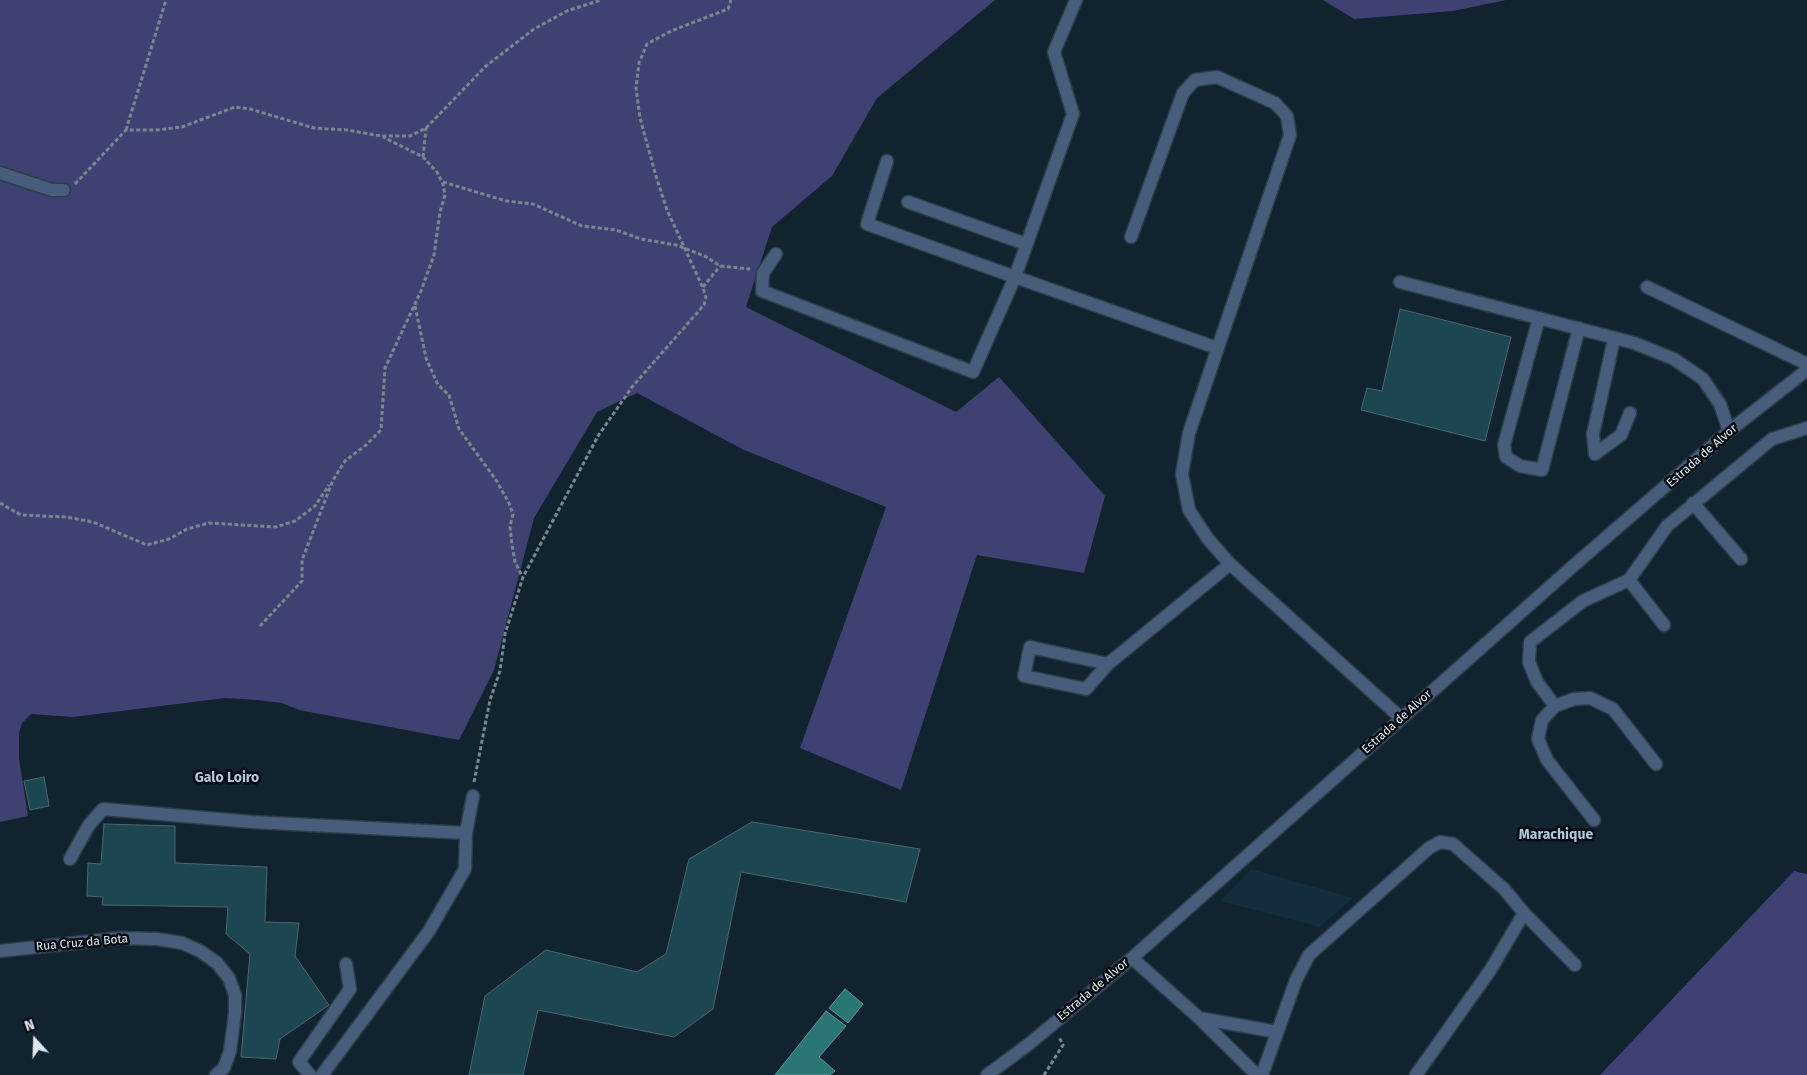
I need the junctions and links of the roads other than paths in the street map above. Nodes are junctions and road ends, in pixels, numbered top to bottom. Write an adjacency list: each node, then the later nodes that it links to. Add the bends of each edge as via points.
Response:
1 (1076, 0): 7 (street, via 1054,52 1073,114)
2 (887, 162): 9 (street, via 867,224)
3 (0, 173): 4 (street, via 52,190)
4 (64, 190)
5 (908, 202): 7 (street)
6 (1131, 238): 15 (street, via 1183,94 1195,80 1217,77 1275,103 1286,116 1290,135)
7 (1026, 244): 9 (street)
8 (776, 254): 9 (street, via 763,273 762,291 973,372)
9 (1015, 277): 15 (street)
10 (1400, 282): 12 (street)
11 (1647, 286): 16 (street)
12 (1539, 318): 13 (street); 13 (street, via 1504,445 1506,457 1520,466 1542,470)
13 (1580, 328): 14 (street)
14 (1614, 338): 18 (street, via 1593,434 1595,454 1621,435); 20 (street, via 1674,360 1703,379 1720,404)
15 (1218, 348): 23 (street, via 1190,433 1182,474 1189,510)
16 (1807, 364)
17 (1807, 370): 20 (street, Estrada de Alvor)
18 (1630, 413)
19 (1807, 428): 21 (street, via 1772,439)
20 (1729, 431): 28 (street, Estrada de Alvor)
21 (1693, 503): 22 (street); 24 (street, via 1667,526)
22 (1741, 559)
23 (1230, 564): 26 (street); 28 (street)
24 (1629, 580): 25 (street); 27 (street, via 1583,601 1530,642 1529,662 1537,682)
25 (1664, 625)
26 (1108, 664): 26 (street, via 1030,647 1024,676 1086,689)
27 (1555, 706): 29 (street, via 1574,699 1590,698 1613,709); 31 (street, via 1542,720 1538,739 1547,760)
28 (1401, 718): 36 (street, Estrada de Alvor)
29 (1656, 764)
30 (473, 796): 32 (street)
31 (1594, 820)
32 (466, 833): 33 (street, via 252,822 103,809 89,825); 43 (street, via 465,869 429,931)
33 (70, 859)
34 (1524, 913): 38 (street); 40 (street, via 1504,889 1453,844 1440,842 1429,848 1309,955); 47 (street, via 1491,969)
35 (0, 951): 41 (street, Rua Cruz da Bota, via 120,938 174,942 200,951 217,963 229,978 235,994 230,1051 224,1068)
36 (1132, 958): 39 (street); 44 (street, Estrada de Alvor)
37 (346, 964): 42 (street, via 350,988 299,1062)
38 (1575, 965)
39 (1199, 1018): 40 (street); 45 (street)
40 (1277, 1032): 46 (street)
41 (216, 1075)
42 (310, 1075)
43 (322, 1075)
44 (987, 1075)
45 (1257, 1075)
46 (1262, 1075)
47 (1416, 1075)

